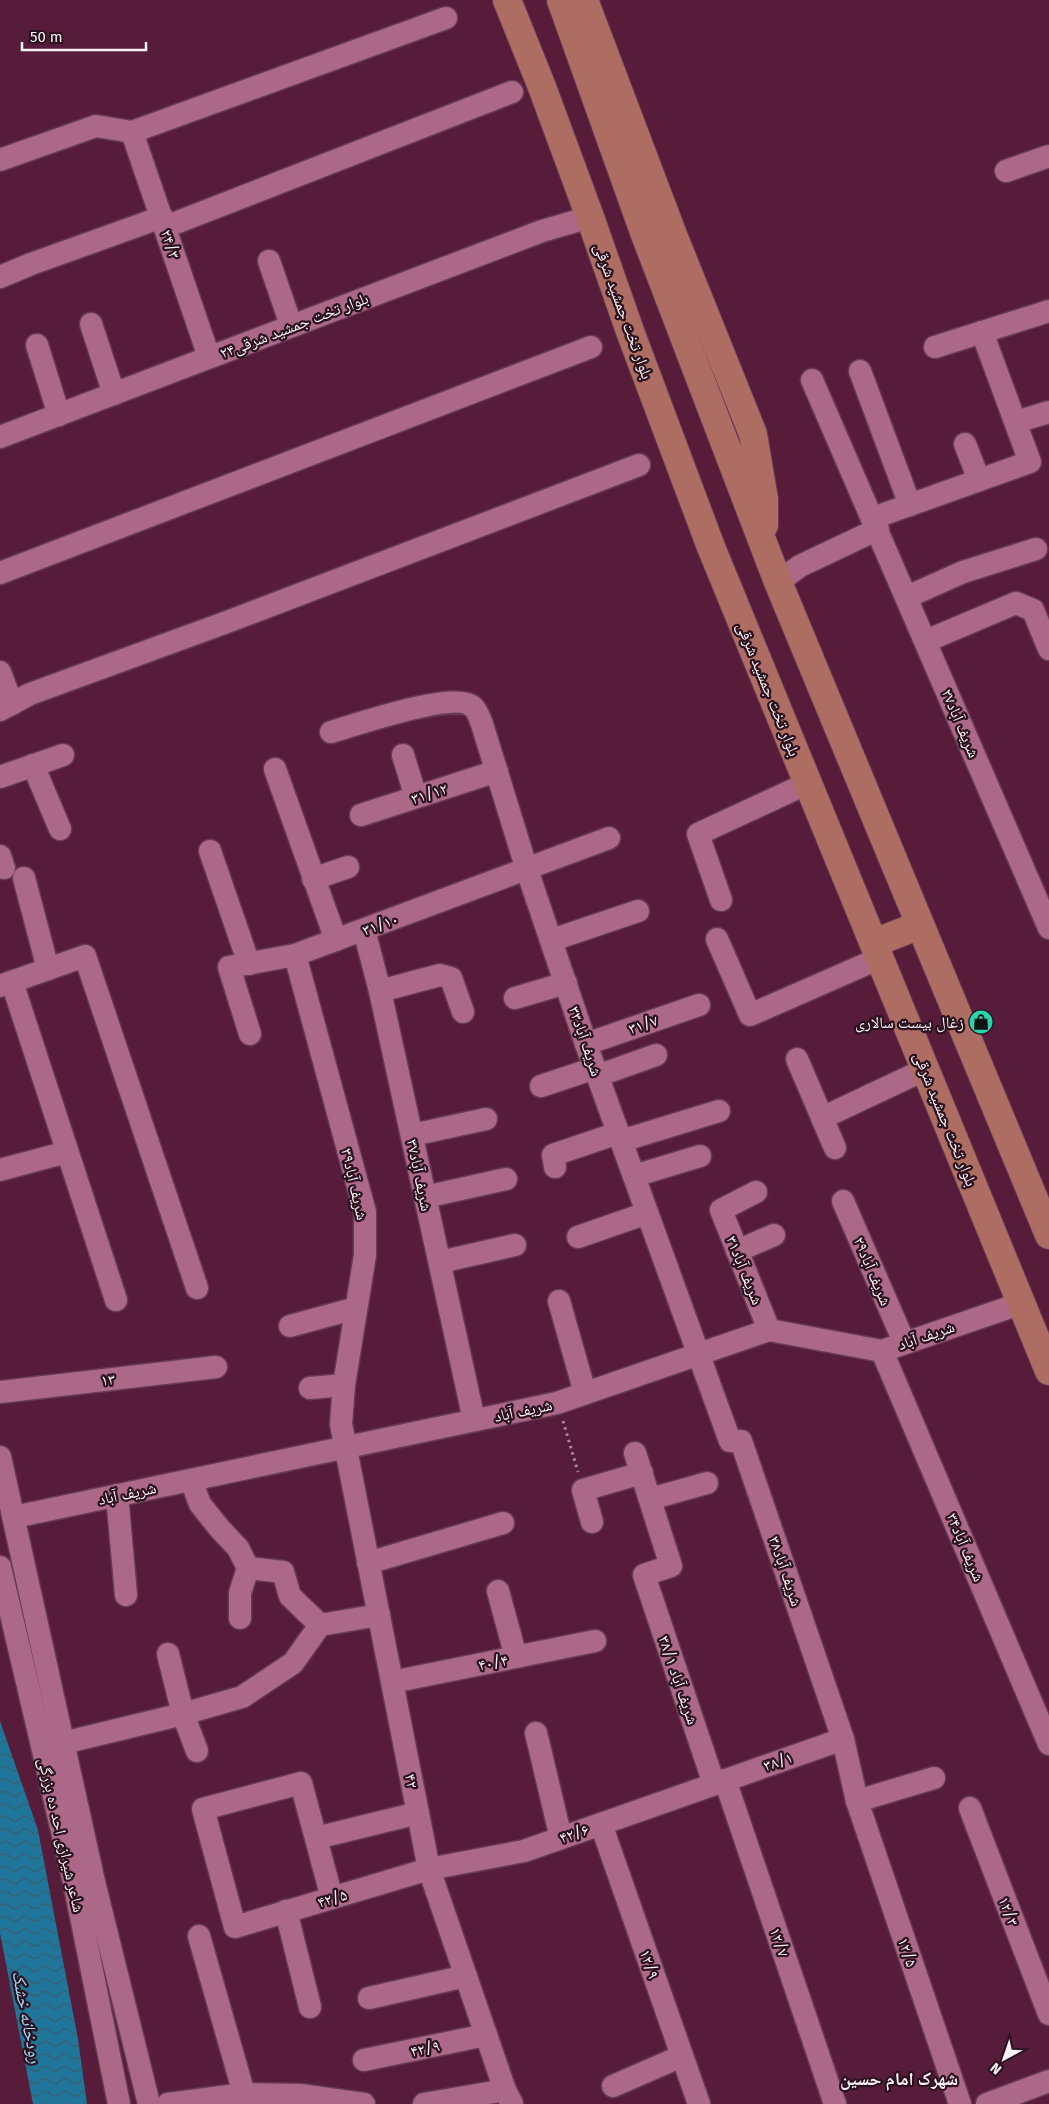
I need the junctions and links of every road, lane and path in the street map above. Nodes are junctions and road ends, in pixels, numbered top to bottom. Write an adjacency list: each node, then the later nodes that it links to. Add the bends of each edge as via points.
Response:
1 (507, 0): 10 (main road, بلوار تخت جمشید شرقی)
2 (561, 0): 34 (main road, via 644,232)
3 (584, 0): 34 (main road, via 753,434 764,499)
4 (446, 18): 6 (street)
5 (512, 92): 11 (street)
6 (132, 132): 8 (street, via 96,126); 11 (street, ۲۴/۳)
7 (1049, 156): 9 (street)
8 (0, 160)
9 (1006, 171)
10 (590, 217): 16 (street, بلوار تخت جمشید شرقی۲۴, via 542,231); 50 (main road, بلوار تخت جمشید شرقی, via 630,334 708,538)
11 (163, 222): 13 (street, via 30,264); 21 (street, ۲۴/۳)
12 (269, 261): 16 (street)
13 (0, 277)
14 (1049, 311): 17 (street)
15 (91, 324): 24 (street)
16 (291, 325): 21 (street, بلوار تخت جمشید شرقی۲۴)
17 (982, 332): 20 (street); 27 (street)
18 (37, 345): 26 (street)
19 (591, 347): 36 (street)
20 (935, 347)
21 (209, 357): 24 (street, بلوار تخت جمشید شرقی۲۴)
22 (860, 371): 32 (street)
23 (812, 380): 33 (street, شریف آباد۲۷)
24 (114, 394): 26 (street, بلوار تخت جمشید شرقی۲۴)
25 (1049, 412): 27 (street)
26 (59, 415): 28 (street, بلوار تخت جمشید شرقی۲۴)
27 (1016, 422): 31 (street, via 1030,462)
28 (0, 438)
29 (965, 444): 31 (street)
30 (639, 465): 42 (street, via 30,694)
31 (979, 480): 32 (street)
32 (910, 505): 33 (street)
33 (875, 524): 37 (street); 38 (street, شریف آباد۲۷)
34 (764, 546): 37 (main road)
35 (1036, 549): 38 (street, via 963,572)
36 (0, 573)
37 (778, 582): 62 (main road)
38 (907, 597): 39 (street, شریف آباد۲۷)
39 (926, 641): 40 (street, via 1016,603 1033,610); 63 (street, شریف آباد۲۷)
40 (1049, 649)
41 (0, 672): 42 (street)
42 (6, 707)
43 (330, 732): 48 (street, شریف آباد۳۳, via 436,703 460,701 473,707 482,724)
44 (63, 755): 46 (street)
45 (403, 755): 51 (street)
46 (33, 766): 49 (street); 53 (street)
47 (275, 769): 59 (street)
48 (497, 771): 51 (street, ۳۱/۱۲); 58 (street, شریف آباد۳۳)
49 (0, 777)
50 (808, 783): 60 (street, via 698,834); 68 (main road, بلوار تخت جمشید شرقی)
51 (416, 797): 52 (street, ۳۱/۱۲)
52 (360, 815)
53 (60, 829)
54 (609, 838): 58 (street, ۳۱/۱۰)
55 (210, 851): 70 (street)
56 (10, 867): 71 (street)
57 (348, 867): 59 (street)
58 (527, 870): 64 (street, ۳۱/۱۰); 67 (street, شریف آباد۳۳)
59 (313, 879): 66 (street)
60 (721, 900)
61 (638, 911): 67 (street)
62 (920, 925): 68 (main road); 102 (main road)
63 (1049, 928)
64 (364, 930): 66 (street, ۳۱/۱۰); 74 (street, شریف آباد۳۷)
65 (718, 939): 68 (street, via 750,1016)
66 (336, 940): 69 (street, ۳۱/۱۰)
67 (552, 940): 72 (street, شریف آباد۳۳)
68 (877, 951): 82 (main road, بلوار تخت جمشید شرقی)
69 (295, 954): 70 (street, ۳۱/۱۰); 111 (street, شریف آباد۳۹, via 365,1212 365,1255)
70 (239, 965): 78 (street)
71 (48, 969): 73 (street); 107 (street, via 85,956)
72 (566, 983): 75 (street); 79 (street, شریف آباد۳۳)
73 (6, 984): 91 (street)
74 (380, 991): 77 (street, via 440,975 451,978); 88 (street, شریف آباد۳۷)
75 (516, 998)
76 (700, 1005): 79 (street, ۳۱/۷)
77 (463, 1012)
78 (250, 1034)
79 (586, 1044): 83 (street, شریف آباد۳۳)
80 (656, 1055): 83 (street)
81 (797, 1058): 86 (street)
82 (926, 1069): 86 (street); 110 (main road, بلوار تخت جمشید شرقی)
83 (596, 1072): 84 (street); 89 (street, شریف آباد۳۳)
84 (541, 1086)
85 (719, 1111): 89 (street)
86 (822, 1118): 90 (street)
87 (486, 1119): 88 (street)
88 (412, 1135): 98 (street, شریف آباد۳۷)
89 (620, 1137): 93 (street, via 553,1155); 95 (street, شریف آباد۳۳)
90 (835, 1148)
91 (67, 1152): 94 (street); 108 (street)
92 (700, 1156): 95 (street)
93 (555, 1167)
94 (0, 1170)
95 (634, 1176): 100 (street, شریف آباد۳۳)
96 (506, 1179): 98 (street)
97 (756, 1192): 105 (street, شریف آباد۳۱, via 721,1210)
98 (425, 1197): 106 (street, شریف آباد۳۷)
99 (843, 1200): 114 (street, شریف آباد۲۹)
100 (647, 1213): 103 (street); 116 (street, شریف آباد۳۳)
101 (774, 1235): 105 (street)
102 (1049, 1235)
103 (578, 1237)
104 (514, 1245): 106 (street)
105 (737, 1251): 113 (street, شریف آباد۳۱)
106 (440, 1262): 124 (street, شریف آباد۳۷)
107 (197, 1288)
108 (116, 1300)
109 (559, 1301): 122 (street)
110 (1022, 1303): 114 (street, شریف آباد); 118 (main road, بلوار تخت جمشید شرقی)
111 (356, 1308): 112 (street); 119 (street, شریف آباد۳۹)
112 (290, 1326)
113 (768, 1330): 115 (street, شریف آباد); 116 (street, شریف آباد)
114 (904, 1342): 115 (street, شریف آباد)
115 (882, 1351): 151 (street, شریف آباد۳۴)
116 (699, 1354): 122 (street, شریف آباد); 149 (street, شریف آباد۳۸, via 730,1441 741,1441)
117 (216, 1367): 121 (street, ۱۳)
118 (1049, 1371)
119 (344, 1385): 120 (street); 125 (street, شریف آباد۳۹, via 341,1424)
120 (310, 1388)
121 (0, 1392)
122 (585, 1393): 123 (street, شریف آباد)
123 (557, 1403): 124 (street, شریف آباد); 129 (path)
124 (474, 1420): 125 (street, شریف آباد)
125 (345, 1448): 127 (street, شریف آباد); 135 (street, ۴۲)
126 (0, 1457): 132 (street)
127 (191, 1480): 130 (street, شریف آباد); 137 (street, via 200,1504 238,1548)
128 (707, 1483): 131 (street)
129 (583, 1490): 131 (street, via 638,1463); 133 (street)
130 (117, 1495): 132 (street, شریف آباد); 139 (street)
131 (650, 1499): 154 (street, ۳۸/۱ شریف آباد, via 671,1566 644,1575)
132 (14, 1517): 150 (street)
133 (592, 1522)
134 (503, 1523): 135 (street)
135 (368, 1563): 140 (street, ۴۲)
136 (0, 1567): 176 (street, شاعر شیرازی احد ده بزرگی, via 74,1882)
137 (248, 1568): 141 (street, via 240,1593); 142 (street, via 283,1572 290,1596)
138 (498, 1591): 145 (street)
139 (126, 1595)
140 (379, 1615): 142 (street); 146 (street, ۴۲)
141 (240, 1618)
142 (320, 1625): 147 (street, via 293,1663 242,1697)
143 (594, 1642): 145 (street, ۴۰/۴)
144 (168, 1654): 147 (street)
145 (516, 1657): 146 (street, ۴۰/۴)
146 (392, 1682): 157 (street, ۴۲)
147 (183, 1714): 150 (street); 152 (street)
148 (536, 1733): 160 (street)
149 (843, 1739): 154 (street, ۳۸/۱); 155 (street, شریف آباد۳۸)
150 (63, 1743): 177 (street)
151 (1049, 1744)
152 (197, 1750)
153 (934, 1778): 155 (street)
154 (719, 1782): 158 (street, ۴۲/۶); 182 (street, ۱۲/۷)
155 (857, 1801): 183 (street, ۱۲/۵)
156 (970, 1808): 168 (street, ۱۲/۳)
157 (418, 1813): 159 (street); 161 (street, ۴۲)
158 (601, 1824): 160 (street, ۴۲/۶); 170 (street, ۱۲/۹)
159 (316, 1838): 162 (street); 163 (street, ۴۲/۵, via 300,1783 203,1809 235,1927)
160 (561, 1838): 161 (street, ۴۲/۶, via 524,1851)
161 (430, 1869): 162 (street, ۴۲/۵); 165 (street, ۴۲)
162 (332, 1898): 163 (street, ۴۲/۵)
163 (286, 1911): 167 (street)
164 (199, 1936): 174 (street)
165 (466, 1976): 166 (street); 169 (street, ۴۲)
166 (370, 1998)
167 (310, 2007)
168 (1049, 2014)
169 (486, 2035): 171 (street, ۴۲/۹); 175 (street, ۴۲)
170 (682, 2056): 172 (street); 181 (street, ۱۲/۹)
171 (364, 2060)
172 (612, 2086)
173 (1039, 2091): 184 (street)
174 (244, 2094): 178 (street); 179 (street, via 300,2095)
175 (509, 2097): 180 (street)
176 (119, 2104)
177 (150, 2104)
178 (168, 2104)
179 (364, 2104)
180 (424, 2104)
181 (699, 2104)
182 (835, 2104)
183 (960, 2104)
184 (988, 2104)

